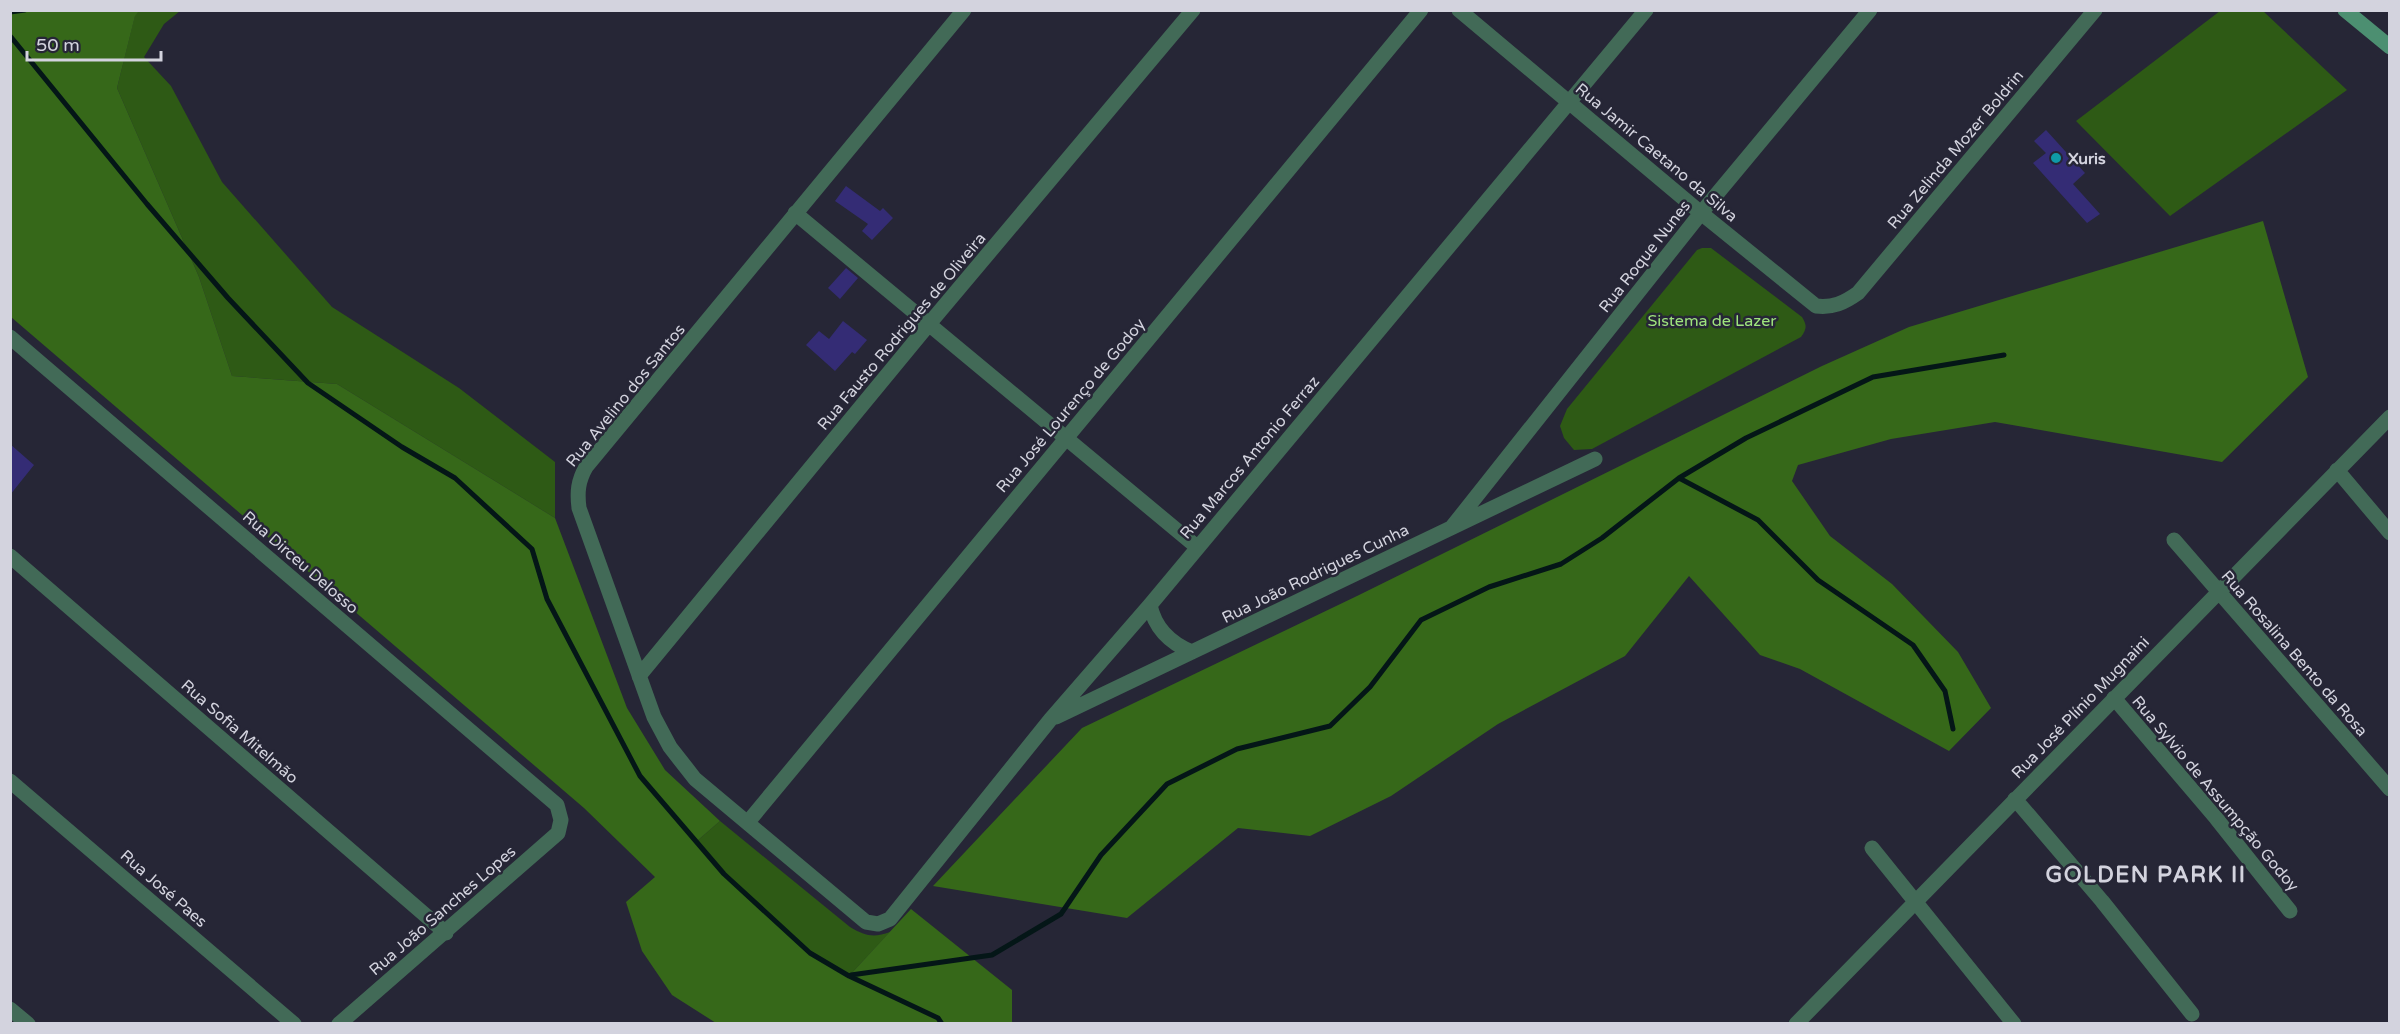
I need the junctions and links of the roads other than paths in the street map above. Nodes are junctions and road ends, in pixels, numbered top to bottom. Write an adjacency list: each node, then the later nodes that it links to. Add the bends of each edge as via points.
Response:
1 (963, 10): 11 (street, Rua Avelino dos Santos)
2 (1193, 10): 14 (street, Rua Fausto Rodrigues de Oliveira)
3 (1421, 10): 17 (street, Rua José Lourenço de Godoy)
4 (1459, 10): 10 (street, Rua Jamir Caetano da Silva)
5 (1646, 10): 10 (street, Rua Marcos Antonio Ferraz)
6 (1870, 10): 12 (street, Rua Roque Nunes)
7 (2095, 10): 13 (street, Rua Zelinda Mozer Boldrin, via 1858,293)
8 (2346, 10): 9 (main road)
9 (2390, 47)
10 (1570, 102): 12 (street, Rua Jamir Caetano da Silva); 23 (street, Rua Marcos Antonio Ferraz)
11 (795, 213): 14 (street); 28 (street, Rua Avelino dos Santos, via 579,480 579,508)
12 (1701, 213): 13 (street, Rua Jamir Caetano da Silva, via 1816,306); 20 (street, Rua Roque Nunes)
13 (1838, 305)
14 (929, 324): 17 (street); 28 (street, Rua Fausto Rodrigues de Oliveira)
15 (10, 336): 34 (street, Rua Dirceu Delosso, via 557,805)
16 (2390, 417): 19 (street, Rua José Plínio Mugnaini)
17 (1066, 438): 23 (street); 35 (street, Rua José Lourenço de Godoy)
18 (1594, 459): 20 (street, Rua João Rodrigues Cunha)
19 (2337, 470): 21 (street); 25 (street, Rua José Plínio Mugnaini)
20 (1452, 527): 27 (street, Rua João Rodrigues Cunha)
21 (2390, 532)
22 (2174, 540): 25 (street, Rua Rosalina Bento da Rosa)
23 (1197, 547): 26 (street, Rua Marcos Antonio Ferraz)
24 (10, 556): 40 (street, Rua Sofia Mitelmão)
25 (2218, 591): 29 (street, Rua José Plínio Mugnaini); 32 (street, Rua Rosalina Bento da Rosa)
26 (1150, 605): 27 (street, via 1153,619 1163,633 1175,645); 30 (street, Rua Marcos Antonio Ferraz)
27 (1192, 652): 30 (street, Rua João Rodrigues Cunha)
28 (639, 676): 35 (street, Rua Avelino dos Santos, via 670,747 695,779)
29 (2114, 698): 33 (street, Rua José Plínio Mugnaini); 38 (street, Rua Sylvio de Assumpção Godoy)
30 (1050, 720): 39 (street, Rua Marcos Antonio Ferraz, via 890,919)
31 (10, 781): 44 (street, Rua José Paes)
32 (2390, 789)
33 (2015, 799): 37 (street, Rua José Plínio Mugnaini); 42 (street)
34 (561, 820): 40 (street, Rua João Sanches Lopes, via 558,833)
35 (748, 822): 39 (street, Rua Avelino dos Santos, via 866,922)
36 (1872, 848): 37 (street)
37 (1915, 902): 46 (street, Rua José Plínio Mugnaini); 47 (street)
38 (2290, 911)
39 (878, 924)
40 (446, 933): 45 (street, Rua João Sanches Lopes)
41 (10, 1009): 43 (street)
42 (2192, 1014)
43 (28, 1023)
44 (294, 1023)
45 (339, 1023)
46 (1796, 1023)
47 (2014, 1023)

